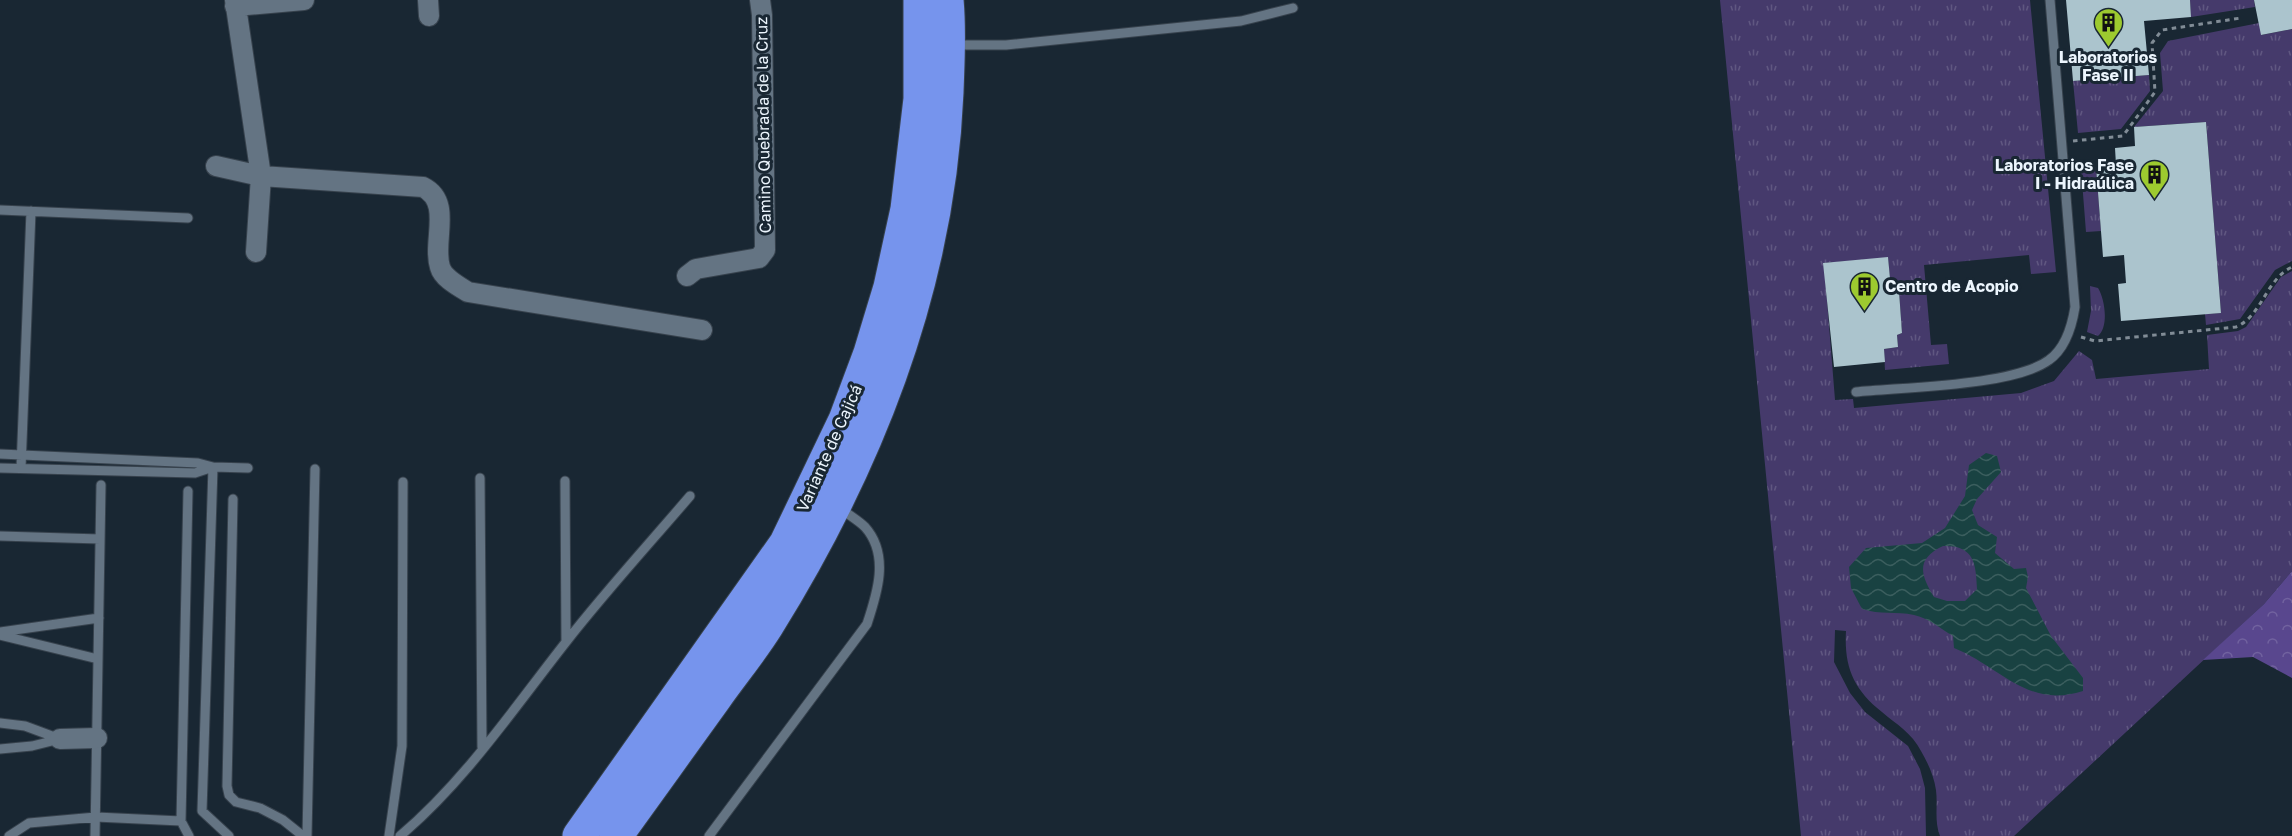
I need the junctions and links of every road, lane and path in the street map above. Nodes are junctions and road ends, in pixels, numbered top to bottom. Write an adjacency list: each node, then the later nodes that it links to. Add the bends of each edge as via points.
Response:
1 (304, 0): 6 (street)
2 (760, 0): 18 (street, Camino Quebrada de la Cruz, via 765,250 759,258 696,269)
3 (921, 0): 58 (highway, Variante de Cajicá, via 920,99 907,209 890,287 845,420 786,543)
4 (947, 0): 9 (highway, Variante de Cajicá)
5 (2050, 0): 21 (lane, via 2074,307 2071,328 2051,359 2028,372 1995,379)
6 (235, 3): 12 (street)
7 (1293, 8): 9 (lane, via 1241,21 1006,45)
8 (2241, 18): 10 (path, via 2163,30 2152,43 2155,92 2123,136)
9 (949, 44): 36 (highway, Variante de Cajicá, via 945,134 933,225 895,369)
10 (2073, 141)
11 (216, 166): 12 (street)
12 (261, 176): 16 (street); 19 (street, via 423,187 432,191 439,205 440,267 468,292)
13 (0, 210): 14 (lane)
14 (31, 211): 15 (lane); 23 (lane)
15 (188, 218)
16 (256, 252)
17 (2292, 267): 20 (path, via 2276,277 2249,317 2236,327 2094,341)
18 (687, 276)
19 (702, 330)
20 (2080, 337)
21 (1856, 392)
22 (0, 454): 23 (lane)
23 (22, 455): 24 (lane, via 198,463); 26 (lane)
24 (213, 467): 26 (lane, via 195,473); 27 (lane); 54 (lane, via 202,811)
25 (0, 468): 26 (lane)
26 (21, 468)
27 (248, 468)
28 (315, 469): 55 (lane)
29 (480, 478): 46 (lane)
30 (403, 482): 56 (lane, via 402,746)
31 (565, 482): 41 (lane)
32 (101, 484): 38 (lane)
33 (188, 491): 49 (lane)
34 (690, 496): 41 (lane)
35 (233, 498): 55 (lane, via 227,786 236,802 260,808)
36 (836, 505): 59 (highway, Variante de Cajicá, via 767,626); 60 (lane, via 865,528 877,547 879,588 867,624)
37 (0, 536): 38 (lane)
38 (100, 539): 39 (lane)
39 (99, 618): 40 (lane); 42 (lane)
40 (0, 633): 42 (lane)
41 (566, 641): 46 (lane)
42 (98, 659): 44 (lane)
43 (0, 723): 45 (lane, via 25,726)
44 (97, 738): 45 (street); 48 (lane)
45 (60, 739): 47 (lane)
46 (482, 747): 57 (lane, via 429,811)
47 (0, 749)
48 (96, 817): 49 (lane); 51 (lane, via 29,823); 52 (lane)
49 (181, 821): 53 (lane)
50 (0, 835): 51 (lane)
51 (9, 836)
52 (95, 836)
53 (189, 836)
54 (229, 836)
55 (305, 836)
56 (389, 836)
57 (400, 836)
58 (579, 836)
59 (616, 836)
60 (709, 836)

